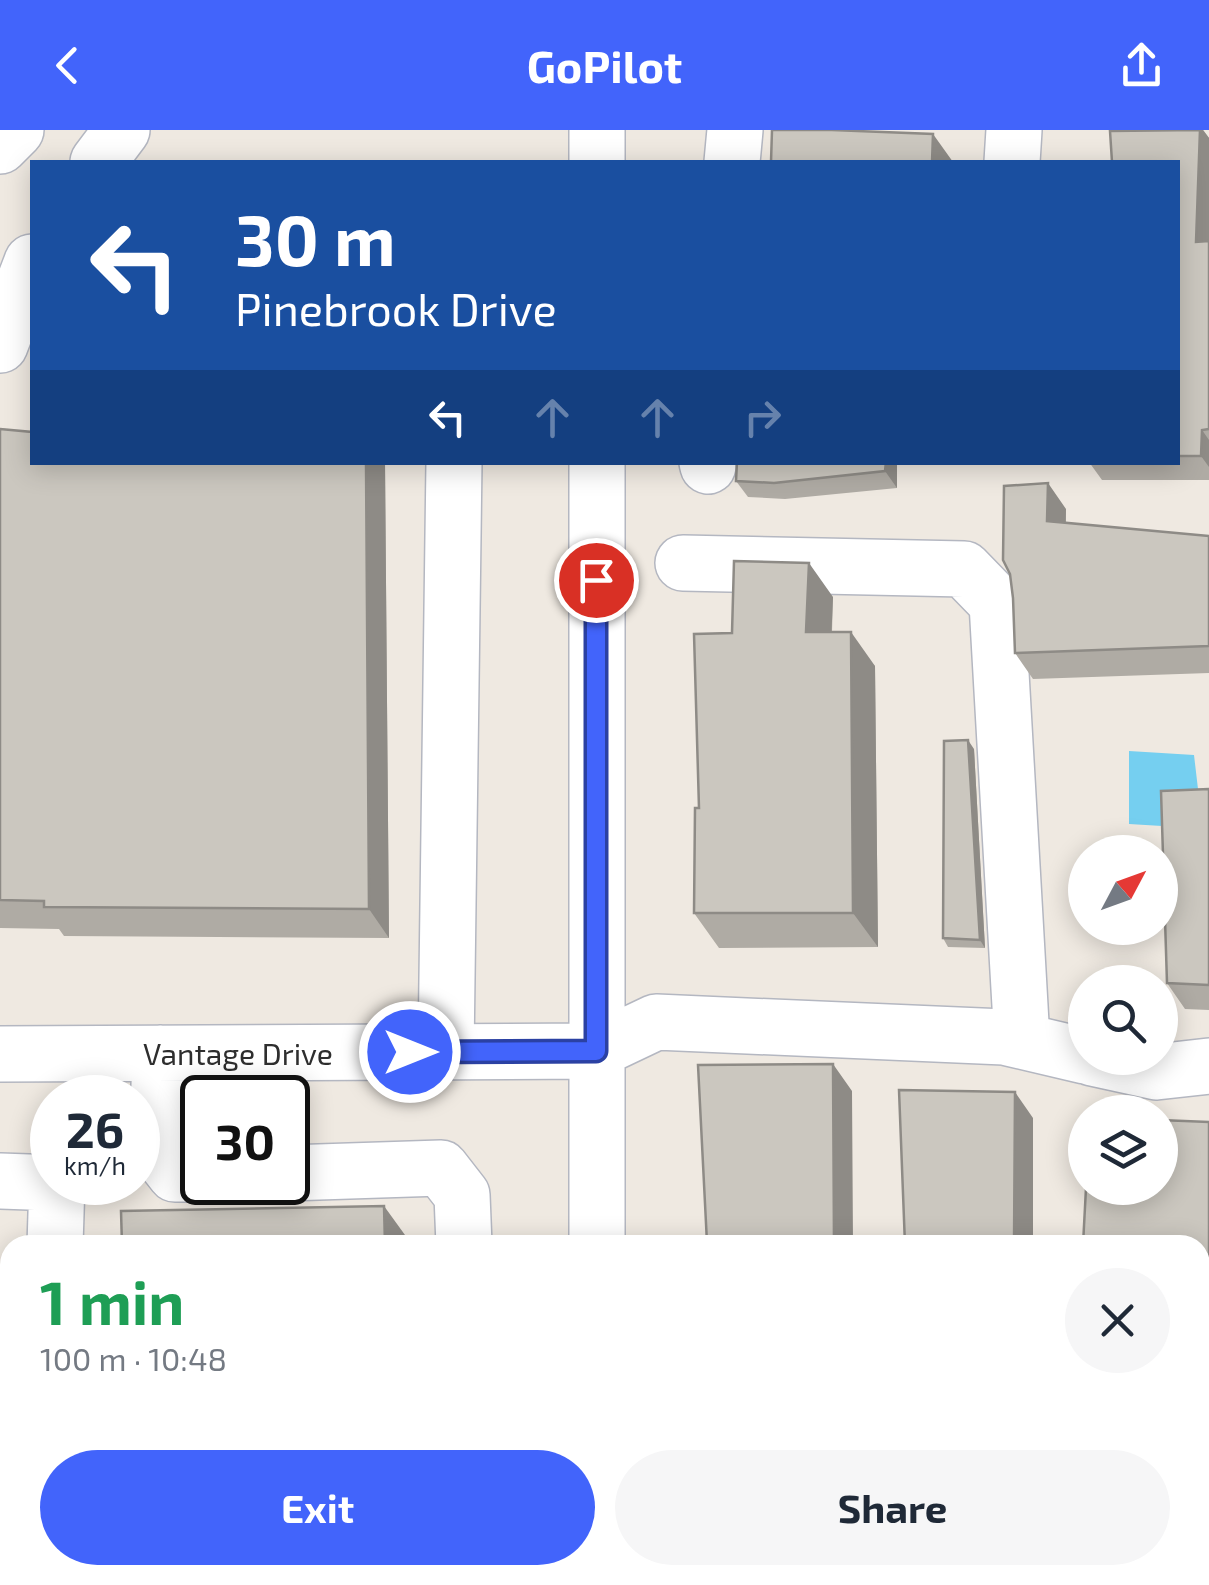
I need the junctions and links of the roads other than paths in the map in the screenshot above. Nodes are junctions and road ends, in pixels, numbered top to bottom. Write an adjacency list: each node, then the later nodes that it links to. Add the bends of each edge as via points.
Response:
1 (16, 130): 6 (street)
2 (122, 130): 7 (street)
3 (598, 130): 8 (street)
4 (735, 130): 9 (street)
5 (1014, 130): 10 (street)
6 (0, 146)
7 (100, 160)
8 (597, 160)
9 (732, 160)
10 (1012, 160)
11 (30, 260): 13 (street)
12 (30, 263): 14 (street)
13 (0, 284)
14 (0, 345)
15 (454, 465): 20 (street)
16 (597, 465): 19 (street)
17 (684, 563): 18 (street, via 964,568 997,603)
18 (1022, 1041): 19 (street, via 656,1022); 21 (street)
19 (596, 1051): 20 (street, Vantage Drive); 35 (street)
20 (446, 1052): 22 (street, Vantage Drive)
21 (1068, 1052)
22 (160, 1053): 27 (street, Vantage Drive); 29 (street, via 157,1151)
23 (0, 1054): 26 (street, Vantage Drive)
24 (1209, 1066): 25 (street)
25 (1178, 1070)
26 (58, 1075)
27 (65, 1075)
28 (310, 1172): 34 (street, via 442,1168 462,1195)
29 (180, 1174)
30 (0, 1181): 31 (street)
31 (30, 1182)
32 (56, 1205): 33 (street)
33 (55, 1235)
34 (464, 1235)
35 (597, 1235)

